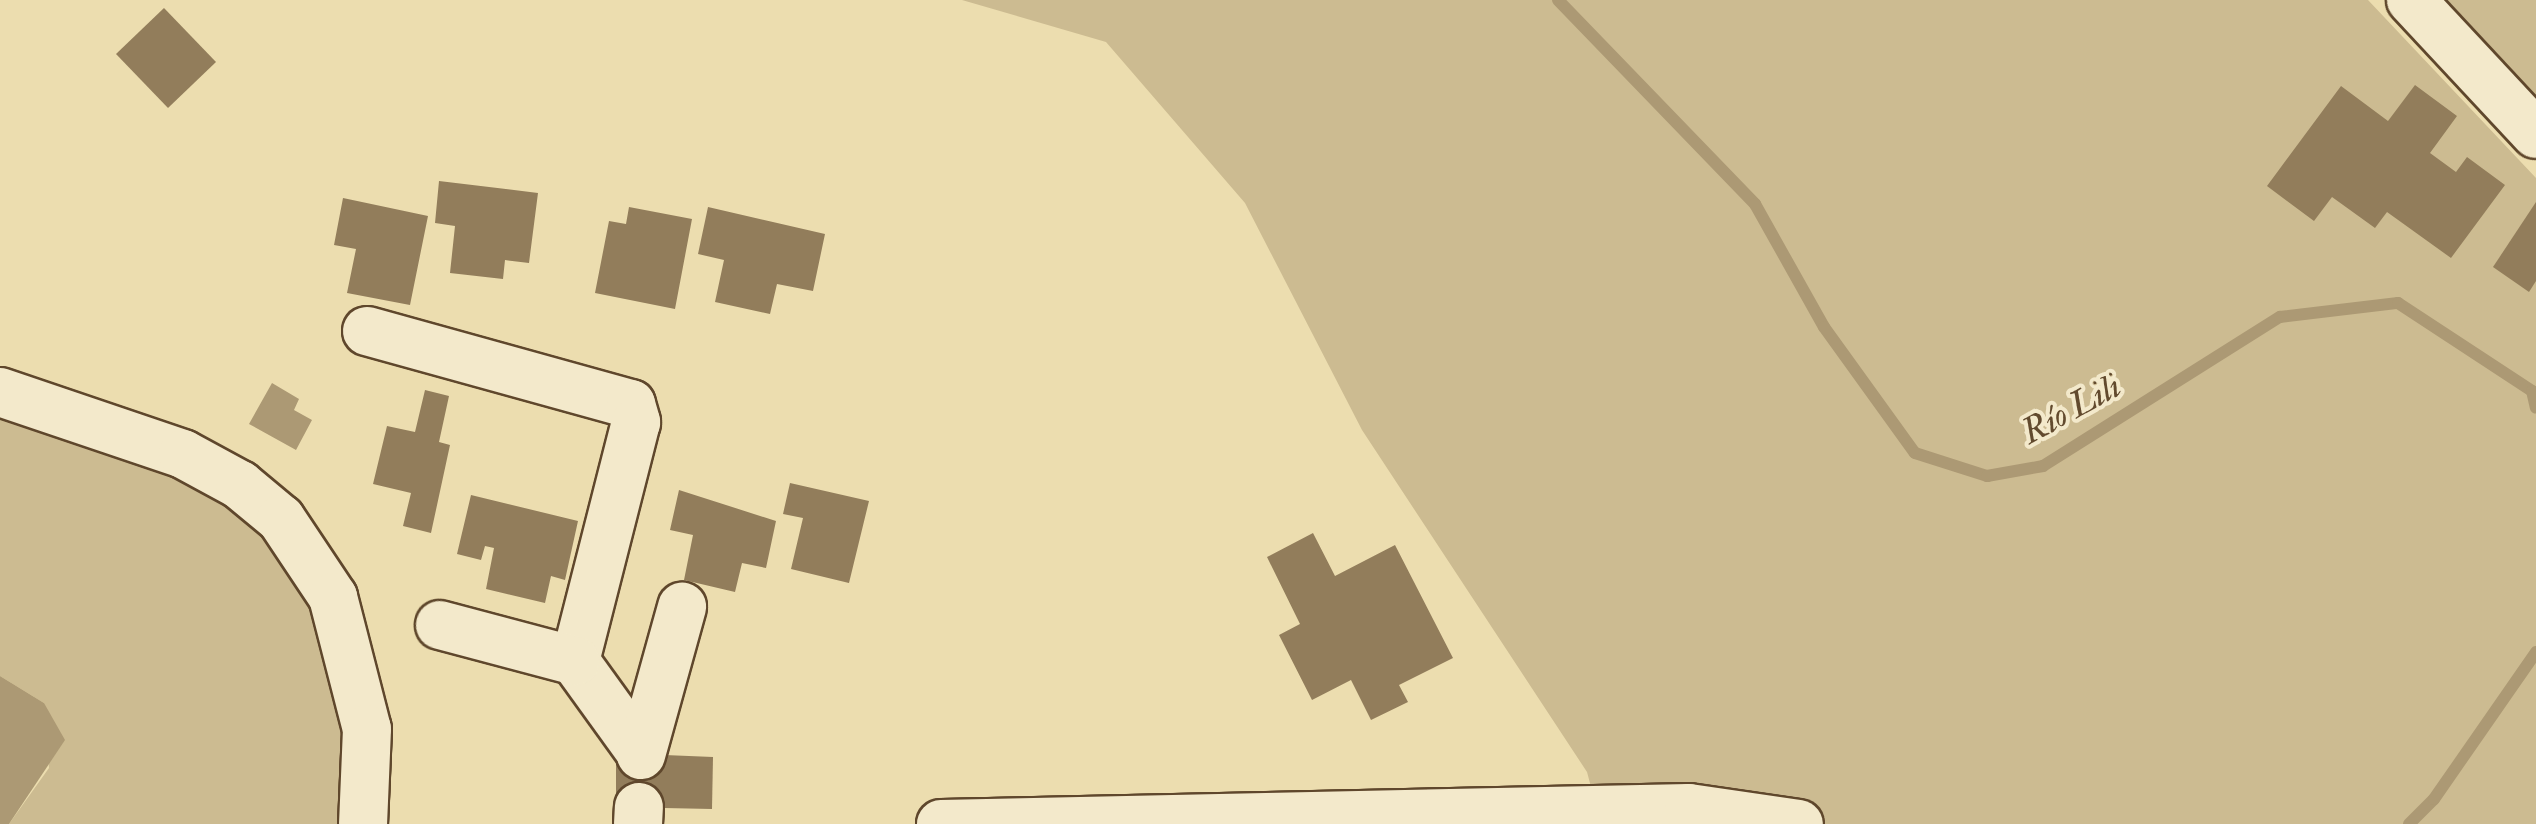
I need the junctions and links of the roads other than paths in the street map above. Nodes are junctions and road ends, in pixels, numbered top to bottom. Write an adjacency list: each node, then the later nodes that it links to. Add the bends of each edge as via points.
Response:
1 (2411, 0): 2 (street)
2 (2536, 134)
3 (366, 331): 7 (street, via 631,404 636,422)
4 (0, 392): 8 (street, via 183,454 240,485 281,519 333,598 367,729)
5 (682, 607): 7 (street, via 641,753)
6 (440, 625): 7 (street)
7 (575, 661)
8 (363, 824)
9 (941, 824): 10 (street, via 1690,808)
10 (1799, 824)

